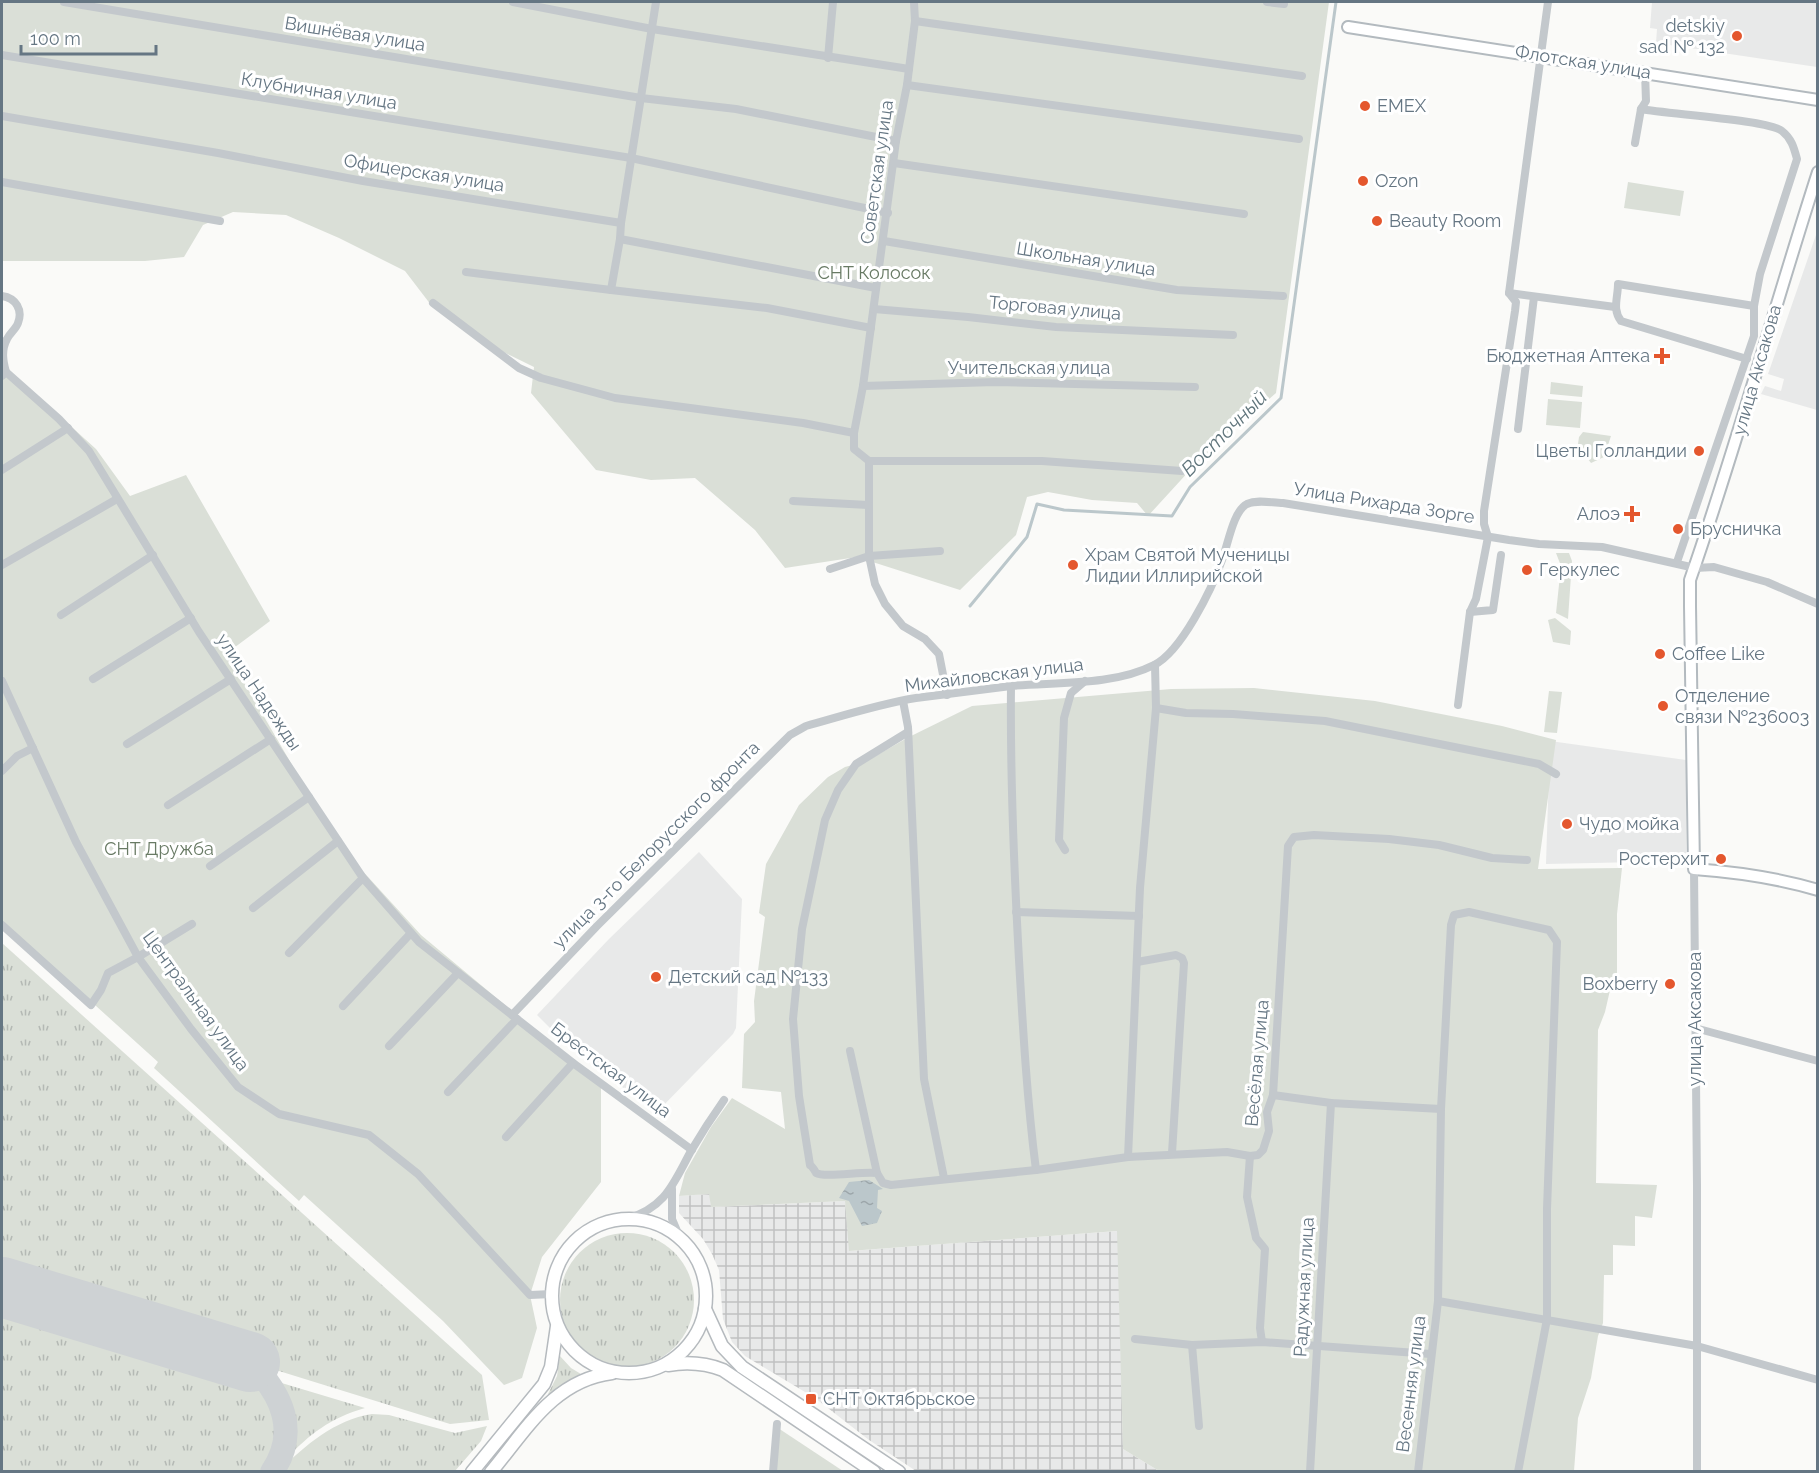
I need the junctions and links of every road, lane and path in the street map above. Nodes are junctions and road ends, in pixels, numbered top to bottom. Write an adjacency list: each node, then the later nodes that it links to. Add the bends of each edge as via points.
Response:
1 (64, 2): 19 (street, Вишнёвая улица)
2 (513, 2): 11 (street)
3 (656, 2): 11 (street)
4 (833, 2): 14 (street)
5 (914, 2): 9 (street, Советская улица)
6 (1267, 2): 8 (street)
7 (1548, 2): 13 (street)
8 (1284, 4)
9 (915, 21): 15 (street, Советская улица); 17 (street)
10 (1348, 27): 13 (street, Флотская улица)
11 (652, 29): 14 (street); 19 (street)
12 (2, 55): 26 (street, Клубничная улица)
13 (1541, 56): 16 (street, Флотская улица); 39 (street)
14 (828, 58): 15 (street)
15 (909, 69): 18 (street, Советская улица)
16 (1646, 72): 20 (street, Флотская улица); 21 (street, via 1646,101)
17 (1302, 76)
18 (907, 85): 23 (street); 24 (street, Советская улица)
19 (641, 98): 24 (street, Вишнёвая улица, via 736,109); 26 (street)
20 (1818, 100)
21 (1641, 109): 25 (street); 44 (street, via 1761,124 1781,129 1793,142 1797,159 1760,274)
22 (2, 116): 33 (street, Офицерская улица)
23 (1299, 139)
24 (896, 141): 27 (street, Советская улица)
25 (1635, 143)
26 (631, 158): 30 (street, Клубничная улица); 33 (street)
27 (894, 163): 30 (street, Советская улица); 31 (street)
28 (1818, 172): 69 (street, улица Аксакова)
29 (2, 182): 32 (street)
30 (888, 213): 35 (street, Советская улица)
31 (1244, 214)
32 (219, 221)
33 (621, 223): 34 (street)
34 (620, 238): 37 (street); 38 (street)
35 (884, 241): 37 (street, Советская улица); 41 (street, Школьная улица, via 1177,290)
36 (466, 272): 38 (street)
37 (876, 288): 46 (street, Советская улица)
38 (612, 290): 47 (street, via 767,308)
39 (1509, 293): 42 (street); 62 (street, via 1516,302 1484,511)
40 (2, 296): 50 (street, via 17,303 20,310 18,324 6,340)
41 (1283, 296)
42 (1534, 297): 45 (street); 54 (street)
43 (433, 303): 55 (street, via 519,368 540,378 615,398)
44 (1754, 306): 45 (street, via 1618,284); 49 (street, via 1754,336)
45 (1615, 307): 49 (street, via 1621,321)
46 (874, 309): 47 (street, Советская улица); 48 (street, Торговая улица, via 1056,327)
47 (871, 328): 51 (street, Советская улица)
48 (1233, 335)
49 (1747, 359): 67 (street)
50 (3, 372): 53 (street, улица Надежды)
51 (863, 386): 52 (street, Учительская улица, via 995,381); 55 (street, Советская улица)
52 (1195, 387)
53 (68, 428): 57 (street); 59 (street, улица Надежды, via 89,451)
54 (1518, 429)
55 (854, 433): 56 (street, via 854,449)
56 (869, 461): 58 (street, via 1042,461); 61 (street)
57 (2, 470)
58 (1182, 471)
59 (117, 499): 64 (street, улица Надежды); 68 (street)
60 (793, 501): 61 (street)
61 (868, 505): 66 (street)
62 (1488, 537): 67 (street, Улица Рихарда Зорге, via 1602,548); 72 (street); 75 (street, Улица Рихарда Зорге, via 1274,503 1246,504 1237,513 1221,563 1198,613 1167,656)
63 (940, 551): 66 (street)
64 (153, 555): 73 (street); 74 (street, улица Надежды)
65 (1500, 555): 72 (street, via 1493,610)
66 (869, 556): 70 (street); 81 (street, via 875,584 885,604 903,626 925,639 939,654)
67 (1677, 562): 69 (street, Улица Рихарда Зорге)
68 (2, 565)
69 (1695, 567): 71 (street, via 1714,567 1767,582); 98 (street, улица Аксакова, via 1690,580)
70 (830, 569)
71 (1818, 604)
72 (1470, 612): 83 (street)
73 (61, 615)
74 (191, 618): 76 (street); 77 (street, улица Надежды)
75 (1155, 665): 79 (street, Михайловская улица); 84 (street)
76 (93, 679)
77 (231, 679): 87 (street, улица Надежды); 88 (street)
78 (2, 681): 89 (street, Центральная улица)
79 (1086, 681): 80 (street, Михайловская улица); 95 (street, via 1071,693 1064,718 1059,840)
80 (1011, 686): 81 (street, Михайловская улица); 102 (street, via 1010,778)
81 (947, 695): 82 (street, Михайловская улица)
82 (903, 701): 85 (street, Михайловская улица); 86 (street)
83 (1458, 705)
84 (1156, 708): 91 (street, via 1325,722 1539,764); 103 (street)
85 (836, 718): 112 (street, улица 3-го Белорусского фронта, via 790,735 597,926)
86 (908, 732): 129 (street, via 856,764 838,790 825,820 801,929 793,1019 810,1165 816,1173 825,1175); 130 (street, via 924,1079)
87 (271, 739): 92 (street, улица Надежды); 93 (street)
88 (127, 744)
89 (33, 748): 90 (street, via 17,756); 108 (street, Центральная улица, via 76,842)
90 (2, 771)
91 (1556, 774)
92 (309, 797): 94 (street, улица Надежды); 97 (street)
93 (168, 805)
94 (338, 841): 99 (street, улица Надежды); 101 (street)
95 (1065, 850)
96 (1527, 860): 119 (street, Весёлая улица, via 1492,858 1439,845 1389,839 1294,837 1288,846)
97 (210, 866)
98 (1694, 869): 100 (street, via 1730,872); 113 (street, улица Аксакова)
99 (363, 878): 106 (street, улица Надежды); 107 (street)
100 (1818, 890)
101 (253, 908)
102 (1016, 912): 103 (street); 128 (street, via 1027,1101)
103 (1139, 916): 109 (street)
104 (192, 924): 108 (street)
105 (2, 925): 108 (street, via 91,1005 108,973)
106 (411, 933): 110 (street, улица Надежды); 111 (street)
107 (289, 954)
108 (138, 957): 134 (street, Центральная улица, via 238,1087 279,1114 369,1135 418,1174 530,1295)
109 (1137, 962): 125 (street, via 1176,955 1184,963); 126 (street)
110 (458, 973): 112 (street, улица Надежды); 114 (street)
111 (343, 1006)
112 (514, 1017): 117 (street, Брестская улица); 118 (street, улица 3-го Белорусского фронта)
113 (1695, 1028): 116 (street); 142 (street, улица Аксакова)
114 (389, 1046)
115 (850, 1051): 129 (street)
116 (1818, 1061)
117 (573, 1063): 123 (street); 124 (street, Брестская улица)
118 (447, 1092)
119 (1273, 1095): 121 (street); 127 (street, Весёлая улица, via 1263,1150)
120 (724, 1100): 124 (street)
121 (1331, 1103): 122 (street); 143 (street, Радужная улица)
122 (1441, 1110): 135 (street, Весенняя улица); 137 (street, Весенняя улица, via 1454,915 1469,912 1549,930 1557,942)
123 (506, 1137)
124 (692, 1150): 131 (street)
125 (1172, 1153): 126 (street); 127 (street, via 1227,1152)
126 (1128, 1156): 128 (street)
127 (1250, 1156): 140 (street, via 1247,1197 1256,1238 1265,1249)
128 (1036, 1170): 130 (street)
129 (877, 1173): 130 (street, via 883,1183 891,1185)
130 (944, 1178)
131 (672, 1189): 132 (street, via 649,1210); 133 (street, via 672,1218)
132 (627, 1219): 133 (main road, via 655,1224); 134 (main road, via 598,1225 575,1241 558,1265)
133 (680, 1238): 136 (main road, via 702,1270)
134 (552, 1294): 138 (main road)
135 (1438, 1301): 137 (street); 144 (street, Весенняя улица)
136 (705, 1309): 145 (main road, via 693,1340); 154 (main road, via 722,1346 742,1367)
137 (1547, 1319): 142 (street); 157 (street)
138 (556, 1322): 146 (main road, via 568,1344 582,1357); 150 (main road, via 553,1358 544,1384)
139 (1135, 1339): 141 (street)
140 (1262, 1342): 141 (street); 143 (street)
141 (1192, 1345): 149 (street)
142 (1697, 1346): 147 (street); 158 (street, улица Аксакова)
143 (1316, 1347): 144 (street); 155 (street, Радужная улица)
144 (1431, 1354): 156 (street, Весенняя улица)
145 (664, 1365): 146 (main road, via 636,1373); 153 (main road, via 692,1363 723,1370)
146 (617, 1372): 151 (main road, via 587,1378 561,1392)
147 (1818, 1380)
148 (777, 1424): 152 (street)
149 (1199, 1426)
150 (472, 1472)
151 (491, 1472)
152 (773, 1472)
153 (874, 1472)
154 (899, 1472)
155 (1310, 1472)
156 (1418, 1472)
157 (1518, 1472)
158 (1697, 1472)

